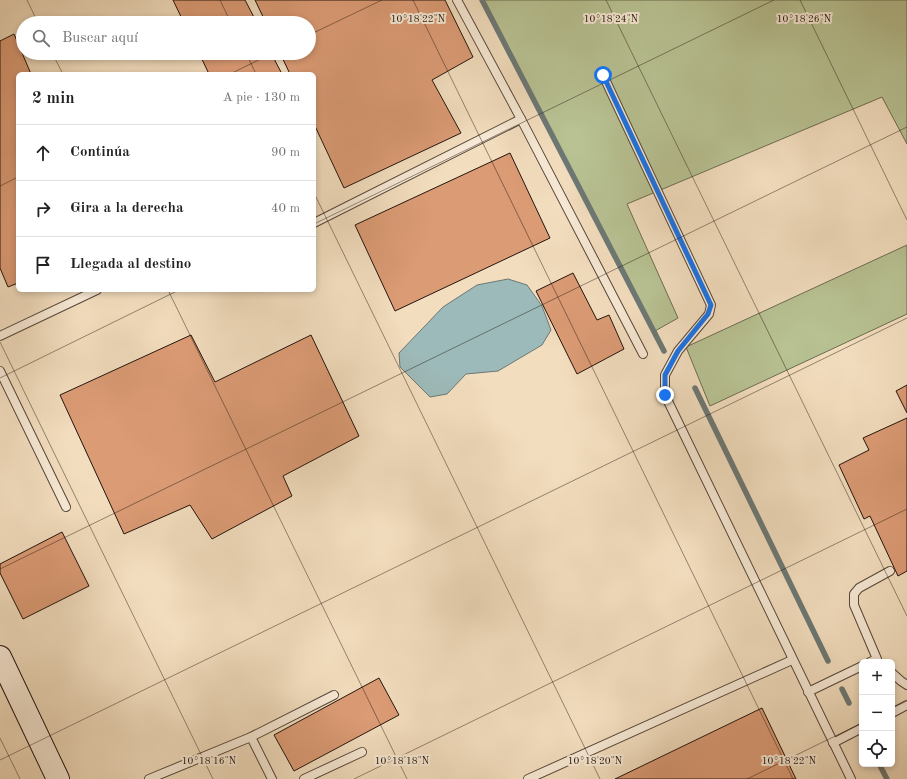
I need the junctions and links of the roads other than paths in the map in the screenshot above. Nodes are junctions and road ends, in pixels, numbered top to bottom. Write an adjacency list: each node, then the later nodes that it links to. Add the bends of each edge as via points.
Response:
1 (457, 0): 3 (lane)
2 (603, 75): 13 (lane, via 711,305 708,314 678,351 665,375 665,395)
3 (521, 119): 4 (lane); 7 (lane)
4 (316, 223)
5 (94, 292): 6 (lane)
6 (0, 336)
7 (643, 354)
8 (0, 371): 9 (lane)
9 (66, 507)
10 (890, 571): 12 (lane, via 859,588 854,594 854,605)
11 (0, 657): 25 (street)
12 (875, 659)
13 (792, 660): 17 (lane); 29 (lane)
14 (859, 667): 17 (lane)
15 (895, 676): 16 (lane)
16 (907, 685)
17 (808, 692): 23 (lane)
18 (334, 695): 22 (lane)
19 (907, 705): 20 (lane)
20 (895, 711)
21 (859, 730): 23 (lane)
22 (251, 737): 26 (lane); 27 (lane)
23 (833, 743): 30 (lane)
24 (362, 752): 28 (lane)
25 (58, 779)
26 (149, 779)
27 (272, 779)
28 (304, 779)
29 (528, 779)
30 (851, 779)

